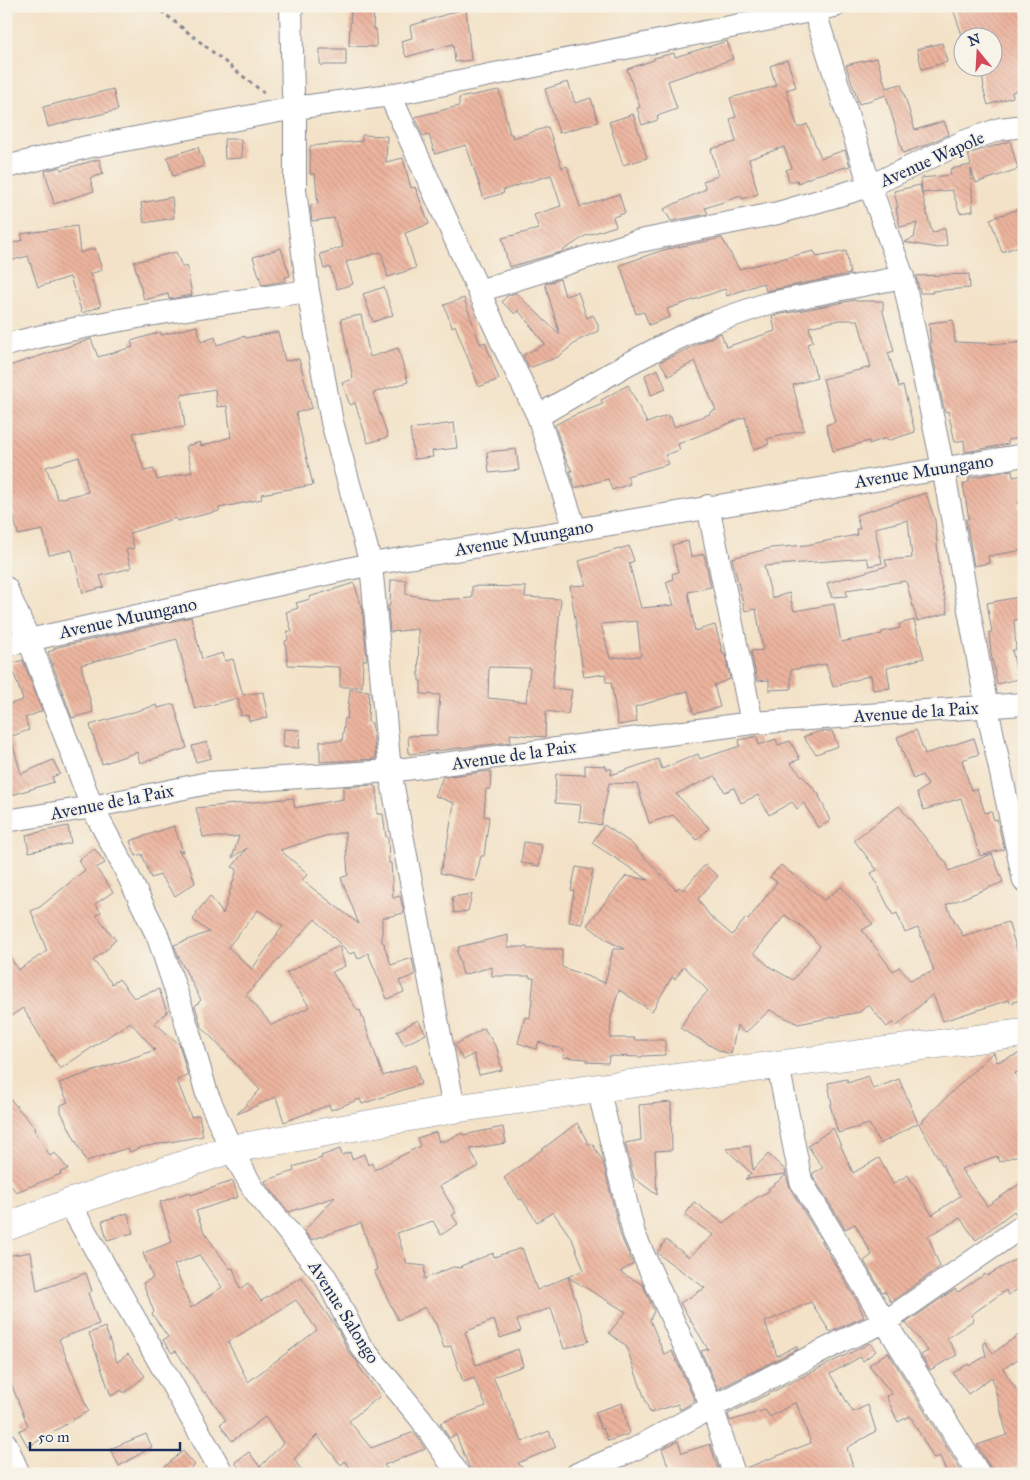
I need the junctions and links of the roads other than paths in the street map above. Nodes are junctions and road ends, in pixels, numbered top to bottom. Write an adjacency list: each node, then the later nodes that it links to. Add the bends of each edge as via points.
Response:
1 (291, 6): 4 (street)
2 (821, 7): 3 (street); 7 (street)
3 (390, 95): 4 (street); 10 (street)
4 (295, 108): 6 (street, via 86,147); 9 (street, via 295,190)
5 (1024, 126): 7 (street, Avenue Wapole, via 1000,129 964,142)
6 (6, 166)
7 (870, 186): 8 (street); 10 (street, Avenue Wapole, via 778,212 635,242)
8 (903, 277): 12 (street, via 766,304 714,322 626,365); 14 (street)
9 (308, 291): 11 (street, via 55,332); 17 (street, via 332,422)
10 (479, 292): 12 (street)
11 (6, 345)
12 (538, 416): 16 (street)
13 (1024, 454): 14 (street, Avenue Muungano)
14 (943, 468): 15 (street, Avenue Muungano); 22 (street)
15 (708, 506): 16 (street, Avenue Muungano); 23 (street)
16 (575, 529): 17 (street, Avenue Muungano)
17 (371, 564): 19 (street, Avenue Muungano); 24 (street)
18 (6, 588): 19 (street, Avenue Salongo)
19 (29, 640): 20 (street, Avenue Muungano); 25 (street, Avenue Salongo)
20 (6, 645)
21 (1024, 704): 22 (street, Avenue de la Paix)
22 (987, 708): 23 (street, Avenue de la Paix); 27 (street)
23 (752, 723): 24 (street, Avenue de la Paix)
24 (390, 772): 25 (street, Avenue de la Paix, via 208,783); 31 (street)
25 (92, 807): 26 (street, Avenue de la Paix); 32 (street, Avenue Salongo, via 158,937 207,1094)
26 (6, 821)
27 (1024, 881)
28 (1024, 1033): 29 (main road)
29 (778, 1064): 30 (main road); 36 (street, via 801,1181)
30 (598, 1088): 31 (main road); 37 (street, via 634,1234)
31 (454, 1109): 32 (main road)
32 (231, 1149): 33 (main road); 41 (street, Avenue Salongo, via 254,1190 326,1278 360,1345 421,1419)
33 (69, 1203): 35 (main road); 40 (street)
34 (1024, 1224): 36 (street)
35 (6, 1227)
36 (885, 1322): 37 (street); 44 (street)
37 (712, 1407): 42 (street, via 633,1450); 43 (street)
38 (6, 1444): 39 (street)
39 (19, 1474)
40 (223, 1474)
41 (458, 1474)
42 (578, 1474)
43 (734, 1474)
44 (979, 1474)

